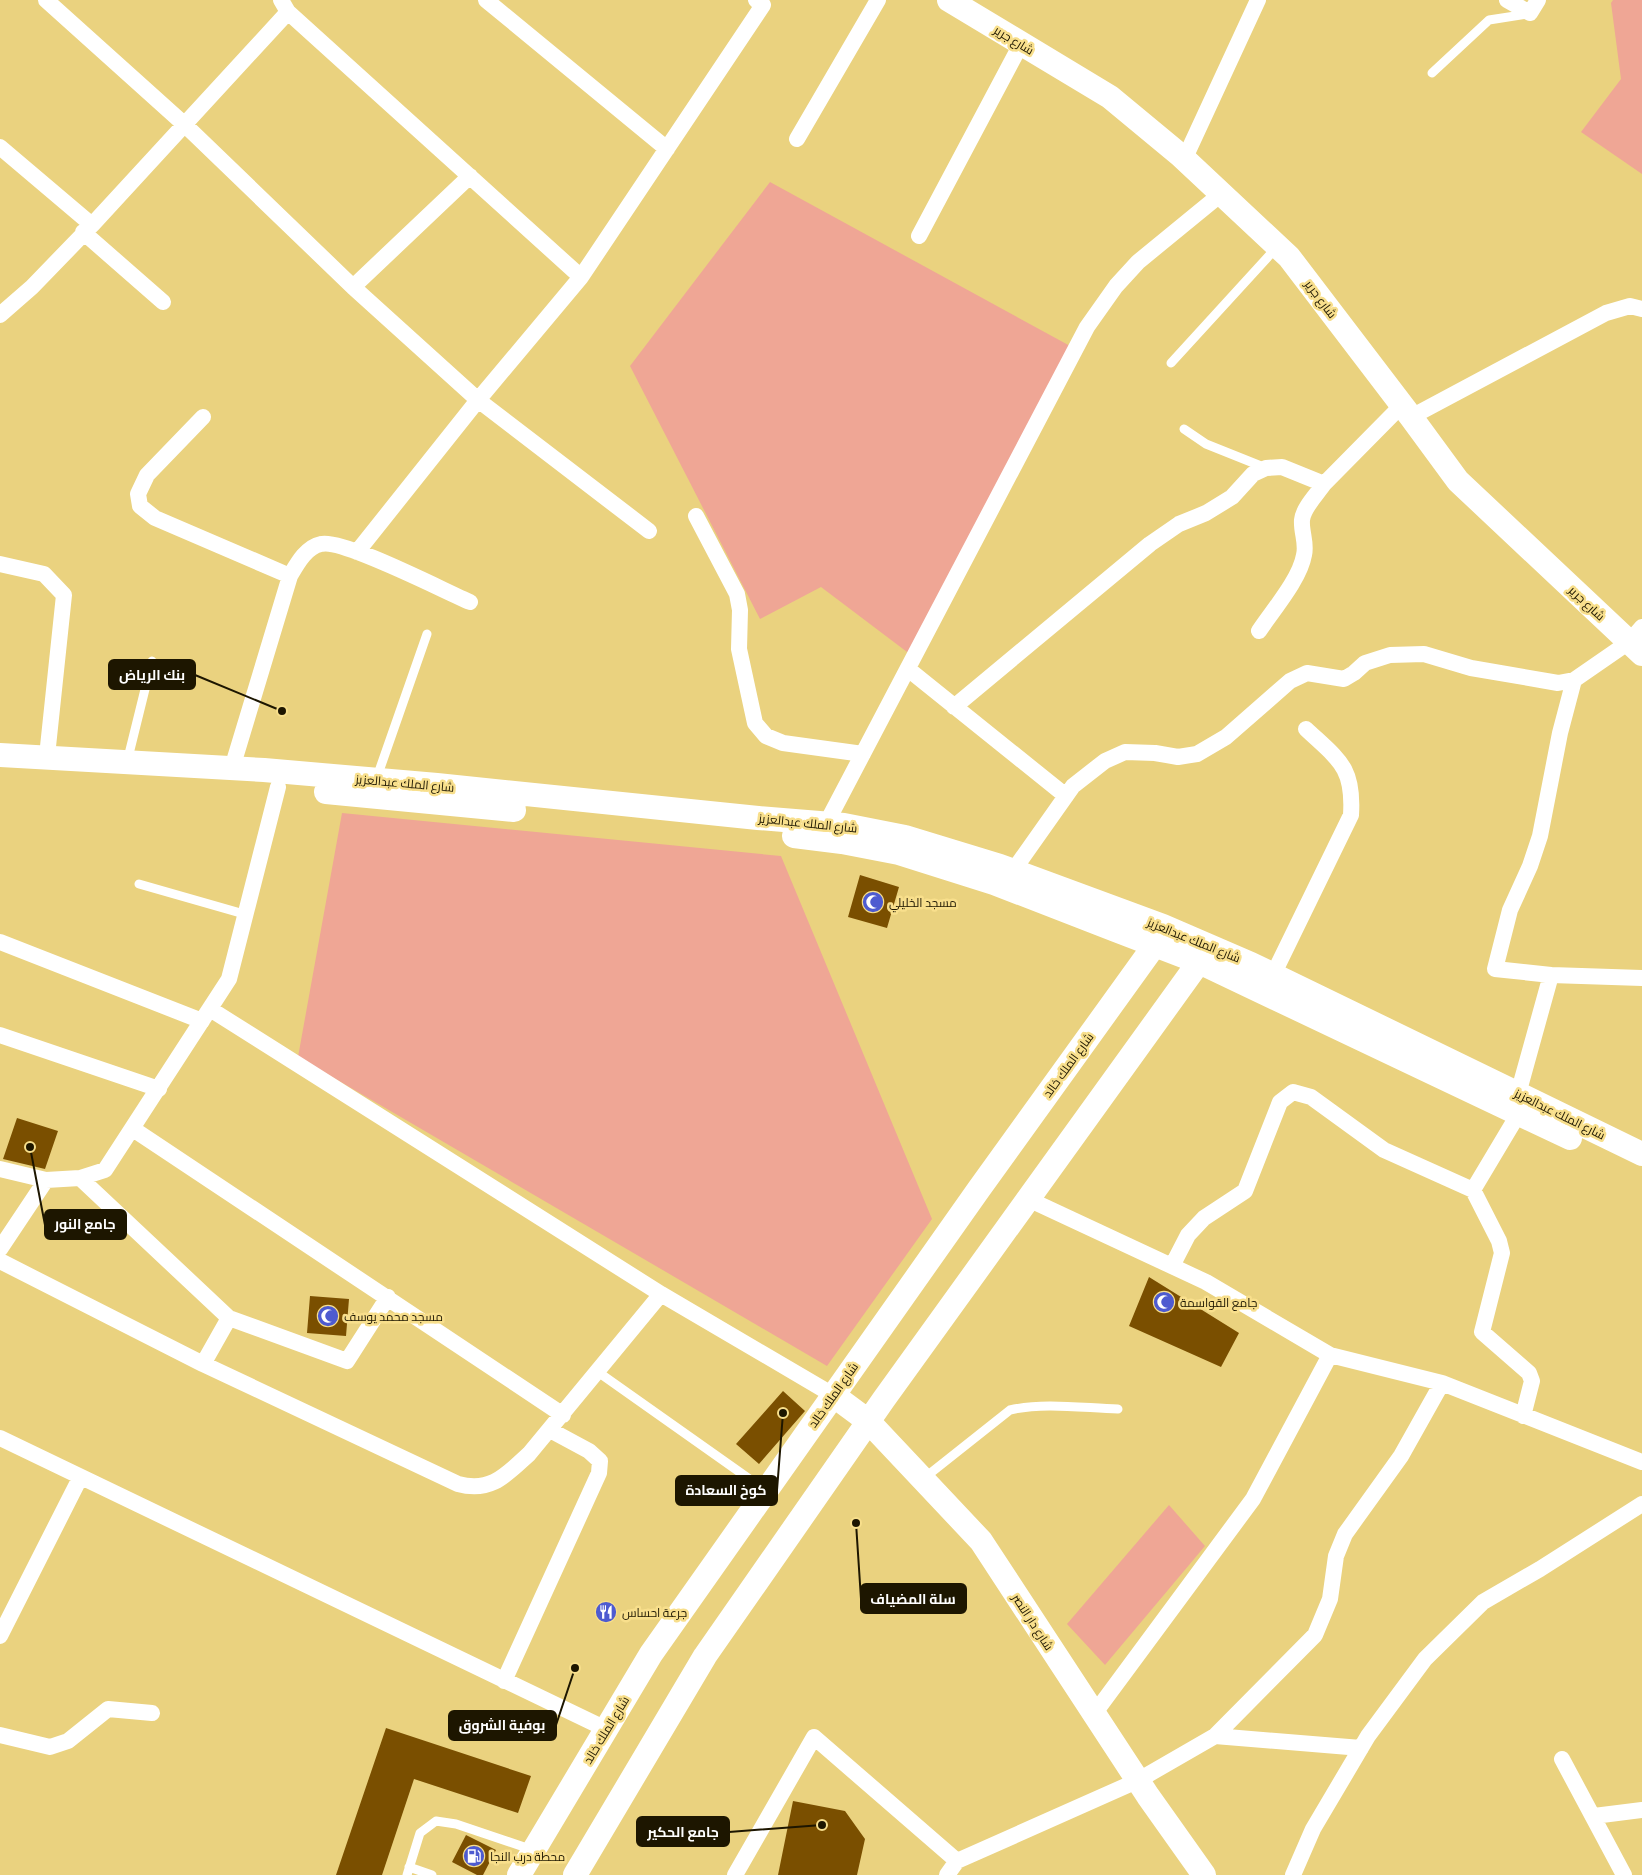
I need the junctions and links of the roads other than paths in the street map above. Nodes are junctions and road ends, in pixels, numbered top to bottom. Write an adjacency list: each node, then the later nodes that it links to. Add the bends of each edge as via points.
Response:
1 (46, 0): 12 (street)
2 (486, 0): 15 (street)
3 (756, 0): 15 (street, via 763,5)
4 (878, 0): 13 (street)
5 (949, 0): 10 (street, شارع جرير)
6 (1258, 0): 16 (street)
7 (1507, 0): 9 (street)
8 (284, 6): 12 (street); 17 (street)
9 (1534, 7): 11 (lane, via 1489,20)
10 (1021, 44): 16 (street, شارع جرير, via 1110,97); 20 (street)
11 (1432, 73)
12 (186, 125): 19 (street); 23 (street)
13 (797, 139)
14 (0, 147): 19 (street)
15 (667, 149): 22 (street)
16 (1184, 160): 18 (street, شارع جرير)
17 (470, 176): 22 (street); 23 (street)
18 (1221, 194): 21 (street, شارع جرير); 44 (street, via 1138,262 1087,327)
19 (88, 228): 24 (street); 26 (street)
20 (919, 236)
21 (1278, 246): 27 (lane); 29 (street, شارع جرير)
22 (581, 277): 28 (street)
23 (353, 286): 28 (street)
24 (163, 302)
25 (1642, 309): 29 (street, via 1630,306 1606,313)
26 (0, 314)
27 (1171, 363)
28 (478, 400): 35 (street); 36 (street)
29 (1407, 411): 33 (street); 42 (street, شارع جرير, via 1458,481)
30 (203, 417): 38 (street, via 147,475 138,494 140,506 155,518)
31 (1184, 429): 32 (lane, via 1206,444)
32 (1266, 468): 33 (street, via 1282,467); 46 (street, via 1253,474 1232,496 1206,513 1179,524 1150,544)
33 (1324, 484): 40 (street, via 1304,512 1304,555 1296,575)
34 (696, 516): 48 (street, via 737,594 739,649 756,723 766,736 783,743)
35 (649, 531)
36 (357, 552): 38 (street, via 336,544 320,544 302,557); 39 (street)
37 (0, 564): 50 (street, via 44,574 64,596)
38 (290, 576): 52 (street)
39 (470, 602)
40 (1259, 631)
41 (427, 634): 54 (lane)
42 (1638, 641): 45 (street)
43 (152, 661): 51 (lane)
44 (908, 669): 46 (street); 48 (street)
45 (1574, 680): 56 (street, via 1558,683 1471,668 1424,654 1390,655 1366,663 1344,679 1307,673 1290,681 1226,737 1197,754 1178,756 1125,752 1105,761 1073,786); 65 (street, via 1540,836 1510,910 1495,969)
46 (954, 707): 56 (street)
47 (1306, 729): 64 (street, via 1347,772 1352,792 1351,815)
48 (863, 754): 57 (street)
49 (0, 755): 50 (street, شارع الملك عبدالعزيز)
50 (47, 756): 51 (street, شارع الملك عبدالعزيز)
51 (127, 762): 52 (street, شارع الملك عبدالعزيز)
52 (232, 768): 54 (street, شارع الملك عبدالعزيز)
53 (0, 770): 55 (street, شارع الملك عبدالعزيز)
54 (376, 780): 57 (street, شارع الملك عبدالعزيز)
55 (278, 787): 60 (street); 61 (street, شارع الملك عبدالعزيز, via 842,842 899,853)
56 (1066, 796): 58 (street)
57 (826, 824): 58 (street, شارع الملك عبدالعزيز, via 905,837)
58 (1013, 871): 61 (street, شارع الملك عبدالعزيز)
59 (139, 884): 60 (lane)
60 (244, 914): 67 (street, via 229,979)
61 (1159, 936): 63 (street, شارع الملك عبدالعزيز); 89 (street, شارع الملك خالد)
62 (0, 942): 67 (street)
63 (1202, 954): 64 (street, شارع الملك عبدالعزيز); 70 (street, شارع الملك عبدالعزيز); 78 (street)
64 (1273, 974): 70 (street, شارع الملك عبدالعزيز)
65 (1551, 975): 66 (street); 70 (street)
66 (1642, 978)
67 (206, 1015): 69 (street); 82 (street)
68 (0, 1035): 69 (street)
69 (158, 1089): 71 (street)
70 (1519, 1104): 72 (street, شارع الملك عبدالعزيز); 74 (street, شارع الملك عبدالعزيز); 77 (street)
71 (133, 1128): 75 (street, via 105,1170); 83 (street)
72 (1642, 1154)
73 (0, 1169): 76 (street)
74 (1642, 1172)
75 (80, 1178): 76 (street); 84 (street)
76 (46, 1180): 79 (street)
77 (1473, 1190): 81 (street, via 1384,1150 1311,1098 1293,1092 1280,1102 1245,1191 1204,1218 1188,1236); 92 (street, via 1502,1253 1482,1332 1529,1373 1532,1381)
78 (1028, 1199): 81 (street); 93 (street)
79 (0, 1249)
80 (0, 1261): 86 (street)
81 (1172, 1266): 85 (street, via 1206,1282)
82 (661, 1294): 87 (street); 89 (street)
83 (388, 1297): 84 (street, via 347,1361); 91 (street)
84 (229, 1318): 86 (street)
85 (1330, 1355): 88 (street); 104 (street, via 1253,1499)
86 (203, 1364): 94 (street, via 472,1488 488,1485 506,1475)
87 (598, 1372): 91 (street); 99 (lane)
88 (1442, 1383): 92 (street); 107 (street, via 1401,1456 1345,1534 1336,1556 1330,1599 1315,1635)
89 (833, 1395): 93 (street, شارع دار النصر); 99 (street, شارع الملك خالد)
90 (1118, 1409): 98 (lane, via 1039,1407 1010,1410)
91 (563, 1415): 94 (street)
92 (1523, 1416): 96 (street)
93 (868, 1421): 98 (street, شارع دار النصر); 118 (street, via 705,1656)
94 (550, 1430): 102 (street, via 589,1451 600,1461 599,1472)
95 (0, 1438): 97 (street)
96 (1642, 1462)
97 (80, 1478): 101 (street); 102 (street)
98 (923, 1479): 104 (street, شارع دار النصر, via 981,1541)
99 (765, 1491): 105 (street, شارع الملك خالد, via 651,1654)
100 (1642, 1504): 108 (street, via 1483,1602 1425,1659)
101 (2, 1628)
102 (504, 1681): 105 (street)
103 (152, 1713): 106 (street, via 108,1709 68,1742 50,1747)
104 (1094, 1714): 110 (street, شارع دار النصر)
105 (606, 1730): 113 (street, شارع الملك خالد)
106 (0, 1735)
107 (1215, 1736): 108 (street); 110 (street)
108 (1361, 1748): 122 (street, via 1313,1829)
109 (1562, 1759): 112 (street)
110 (1137, 1781): 114 (street); 121 (street, شارع دار النصر)
111 (1642, 1810): 112 (street)
112 (1594, 1816): 123 (street)
113 (534, 1850): 115 (lane, via 456,1824 436,1822 420,1833); 117 (street, شارع الملك خالد)
114 (957, 1861): 119 (street, via 814,1737); 120 (street)
115 (408, 1871): 116 (lane)
116 (432, 1875)
117 (519, 1875)
118 (575, 1875)
119 (735, 1875)
120 (947, 1875)
121 (1204, 1875)
122 (1293, 1875)
123 (1624, 1875)

